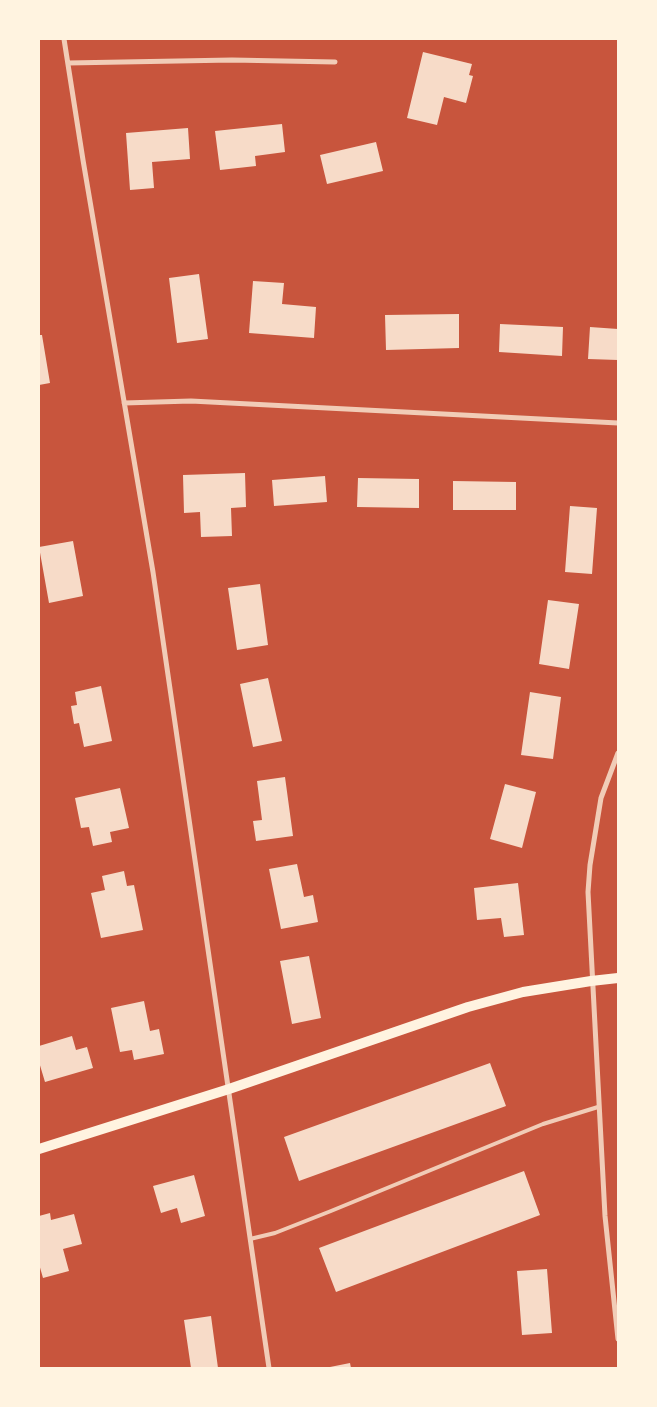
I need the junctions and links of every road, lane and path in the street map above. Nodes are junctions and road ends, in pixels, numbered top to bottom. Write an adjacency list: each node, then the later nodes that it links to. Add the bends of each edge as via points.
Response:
1 (64, 39): 3 (street)
2 (335, 62): 3 (street)
3 (68, 63): 4 (street)
4 (124, 403): 5 (street, via 191,401); 9 (street, via 153,572)
5 (618, 424)
6 (618, 753): 8 (street, via 601,798 590,865)
7 (618, 978): 8 (main road)
8 (591, 980): 9 (main road, via 524,992 468,1007); 10 (street)
9 (229, 1089): 11 (main road); 12 (street)
10 (598, 1107): 12 (lane, via 543,1124 275,1233); 13 (street)
11 (39, 1149)
12 (250, 1239): 14 (street)
13 (618, 1339)
14 (269, 1368)

